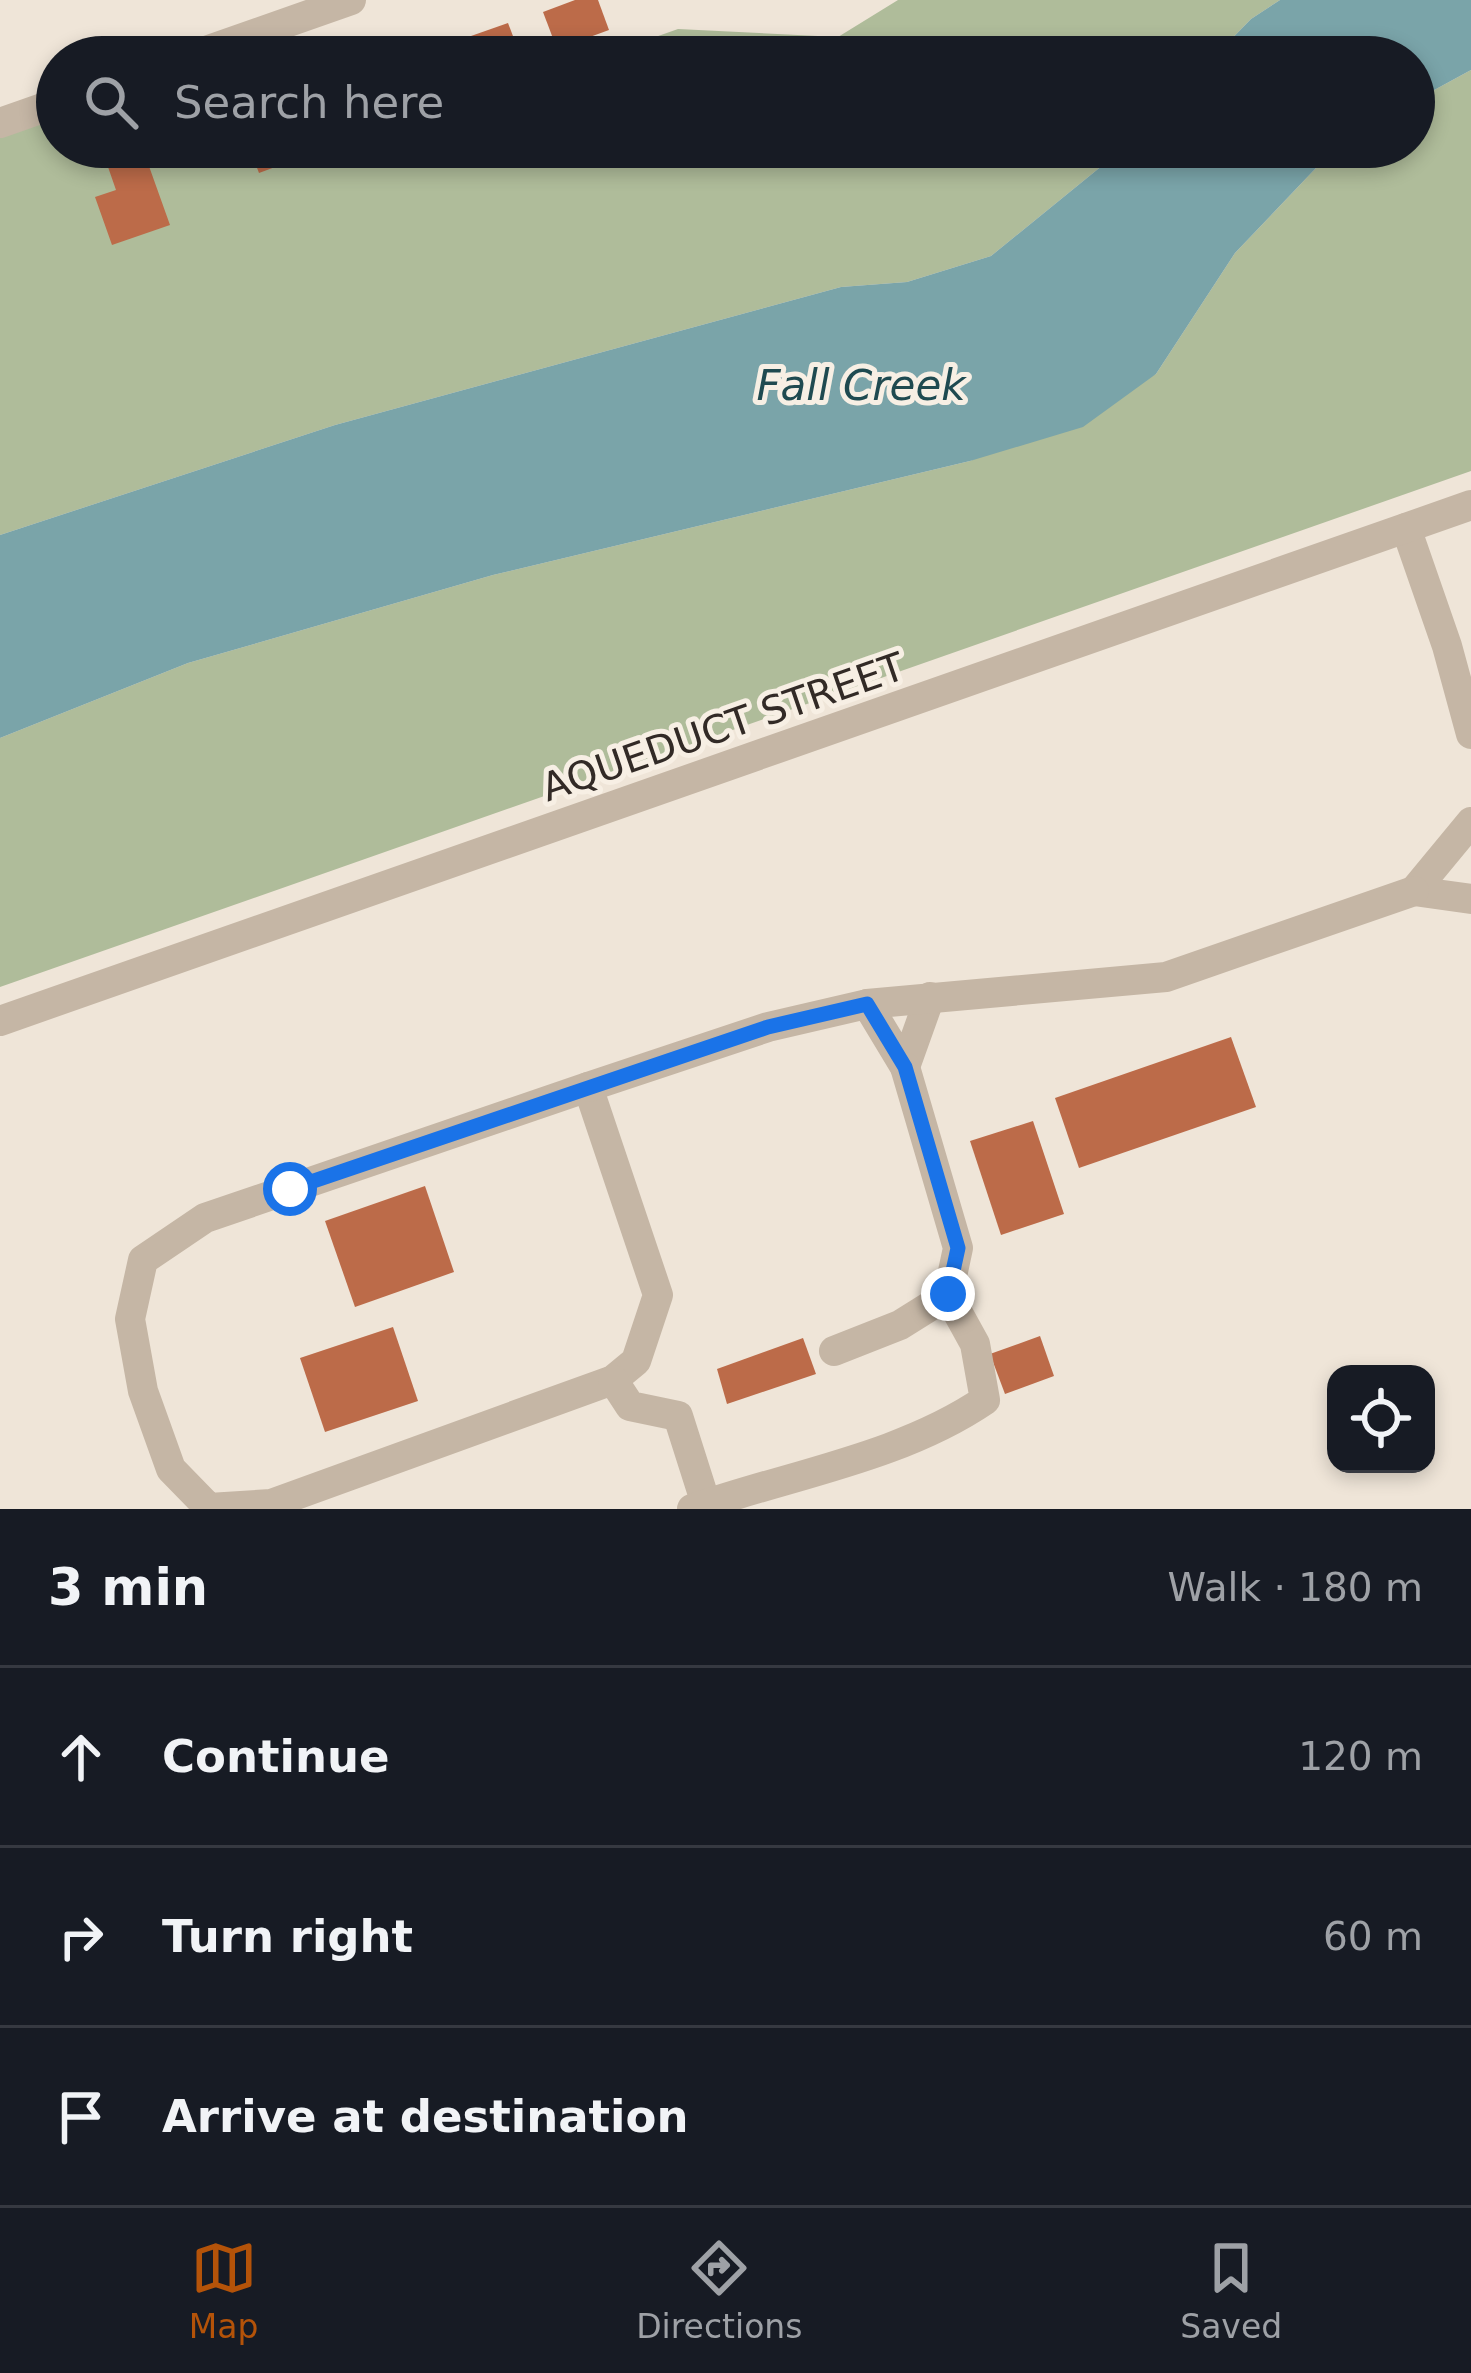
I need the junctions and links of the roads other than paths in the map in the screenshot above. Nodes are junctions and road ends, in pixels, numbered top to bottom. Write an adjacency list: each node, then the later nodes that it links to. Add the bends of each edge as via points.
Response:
1 (351, 0): 2 (street)
2 (249, 36)
3 (36, 111): 4 (street)
4 (0, 124)
5 (1471, 505): 6 (street, AQUEDUCT STREET)
6 (1406, 528): 7 (street); 13 (street, AQUEDUCT STREET)
7 (1471, 734)
8 (1471, 822): 9 (street)
9 (1414, 891): 10 (street); 11 (street, via 1166,977)
10 (1471, 899)
11 (930, 997): 12 (street); 14 (street)
12 (867, 1004): 14 (street); 15 (street, via 768,1027)
13 (0, 1021)
14 (905, 1067): 16 (street, via 958,1248)
15 (588, 1088): 18 (street, via 658,1294 636,1360); 18 (street, via 205,1218 143,1260 130,1319 142,1391 171,1469 209,1508 272,1504)
16 (948, 1294): 17 (street); 19 (street, via 975,1344 985,1400 956,1420)
17 (834, 1351)
18 (613, 1380): 19 (street, via 630,1406 678,1416)
19 (699, 1506)

